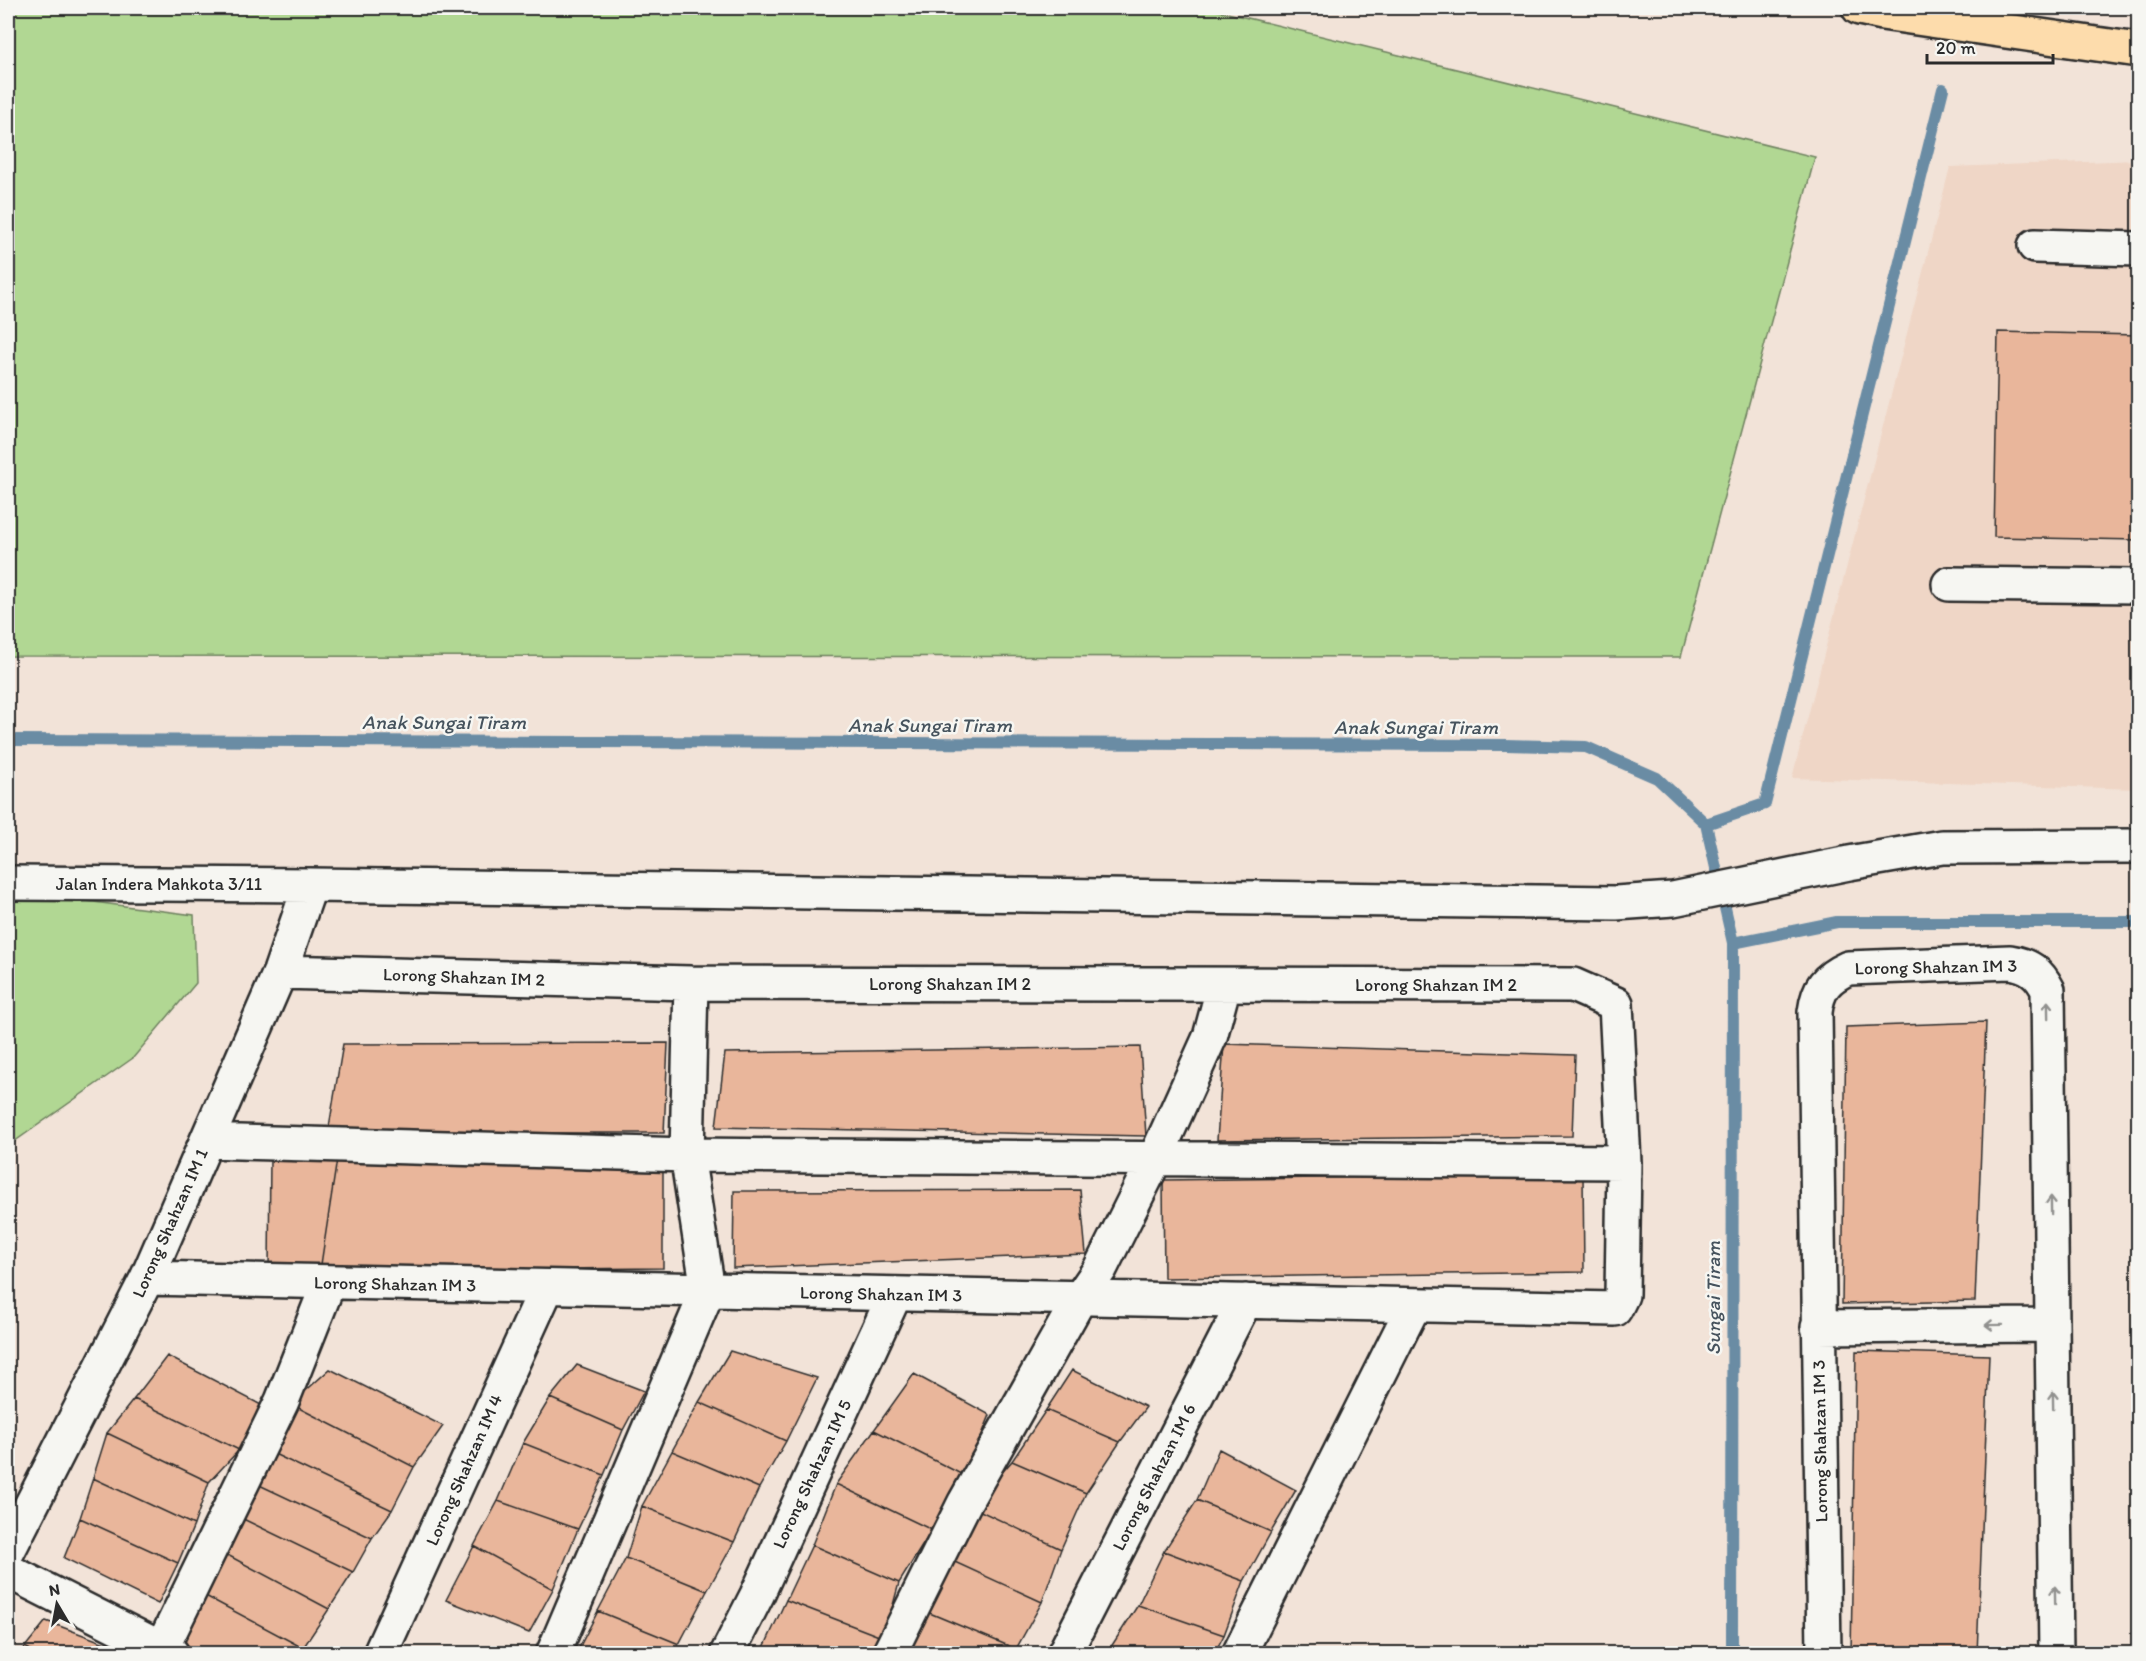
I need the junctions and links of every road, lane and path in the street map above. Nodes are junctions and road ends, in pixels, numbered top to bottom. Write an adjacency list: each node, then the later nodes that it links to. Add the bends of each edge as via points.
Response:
1 (1859, 8): 2 (main road)
2 (2139, 50)
3 (2035, 246): 4 (street)
4 (2139, 249)
5 (1949, 584): 6 (street)
6 (2139, 586)
7 (2139, 846): 9 (street, Jalan Indera Mahkota 3/11, via 1942,847 1673,899 1616,903)
8 (8, 883): 9 (street, Jalan Indera Mahkota 3/11)
9 (310, 885): 10 (street, Lorong Shahzan IM 1)
10 (280, 972): 11 (street, Lorong Shahzan IM 2); 13 (street, Lorong Shahzan IM 1)
11 (691, 984): 12 (street, Lorong Shahzan IM 2); 14 (street)
12 (1224, 985): 15 (street, via 1210,1037); 16 (street, Lorong Shahzan IM 2, via 1573,985 1616,1004)
13 (207, 1142): 14 (street); 17 (street, Lorong Shahzan IM 1)
14 (687, 1155): 15 (street); 20 (street)
15 (1155, 1159): 16 (street); 22 (street, via 1100,1269)
16 (1624, 1162): 24 (street, Lorong Shahzan IM 3, via 1622,1295 1616,1309)
17 (147, 1278): 18 (street, Lorong Shahzan IM 3); 27 (street, Lorong Shahzan IM 1)
18 (329, 1282): 19 (street, Lorong Shahzan IM 3); 30 (street, via 282,1401)
19 (547, 1287): 20 (street, Lorong Shahzan IM 3); 29 (street, Lorong Shahzan IM 4)
20 (708, 1290): 21 (street, Lorong Shahzan IM 3); 31 (street)
21 (895, 1294): 22 (street, Lorong Shahzan IM 3); 32 (street, Lorong Shahzan IM 5)
22 (1080, 1298): 23 (street, Lorong Shahzan IM 3); 33 (street, via 965,1502)
23 (1245, 1301): 24 (street, Lorong Shahzan IM 3); 34 (street, Lorong Shahzan IM 6)
24 (1413, 1305): 35 (street)
25 (2052, 1324): 26 (street, one-way to 26); 26 (street, Lorong Shahzan IM 3, one-way to 26, via 2048,990 2037,972 2010,962 1848,968 1833,975 1817,997); 37 (street, Lorong Shahzan IM 3, one-way to 25)
26 (1818, 1327): 36 (street, Lorong Shahzan IM 3)
27 (8, 1551)
28 (8, 1572): 30 (street)
29 (390, 1650)
30 (164, 1652)
31 (553, 1653)
32 (727, 1653)
33 (889, 1653)
34 (1064, 1653)
35 (1239, 1653)
36 (1824, 1653)
37 (2056, 1653)

